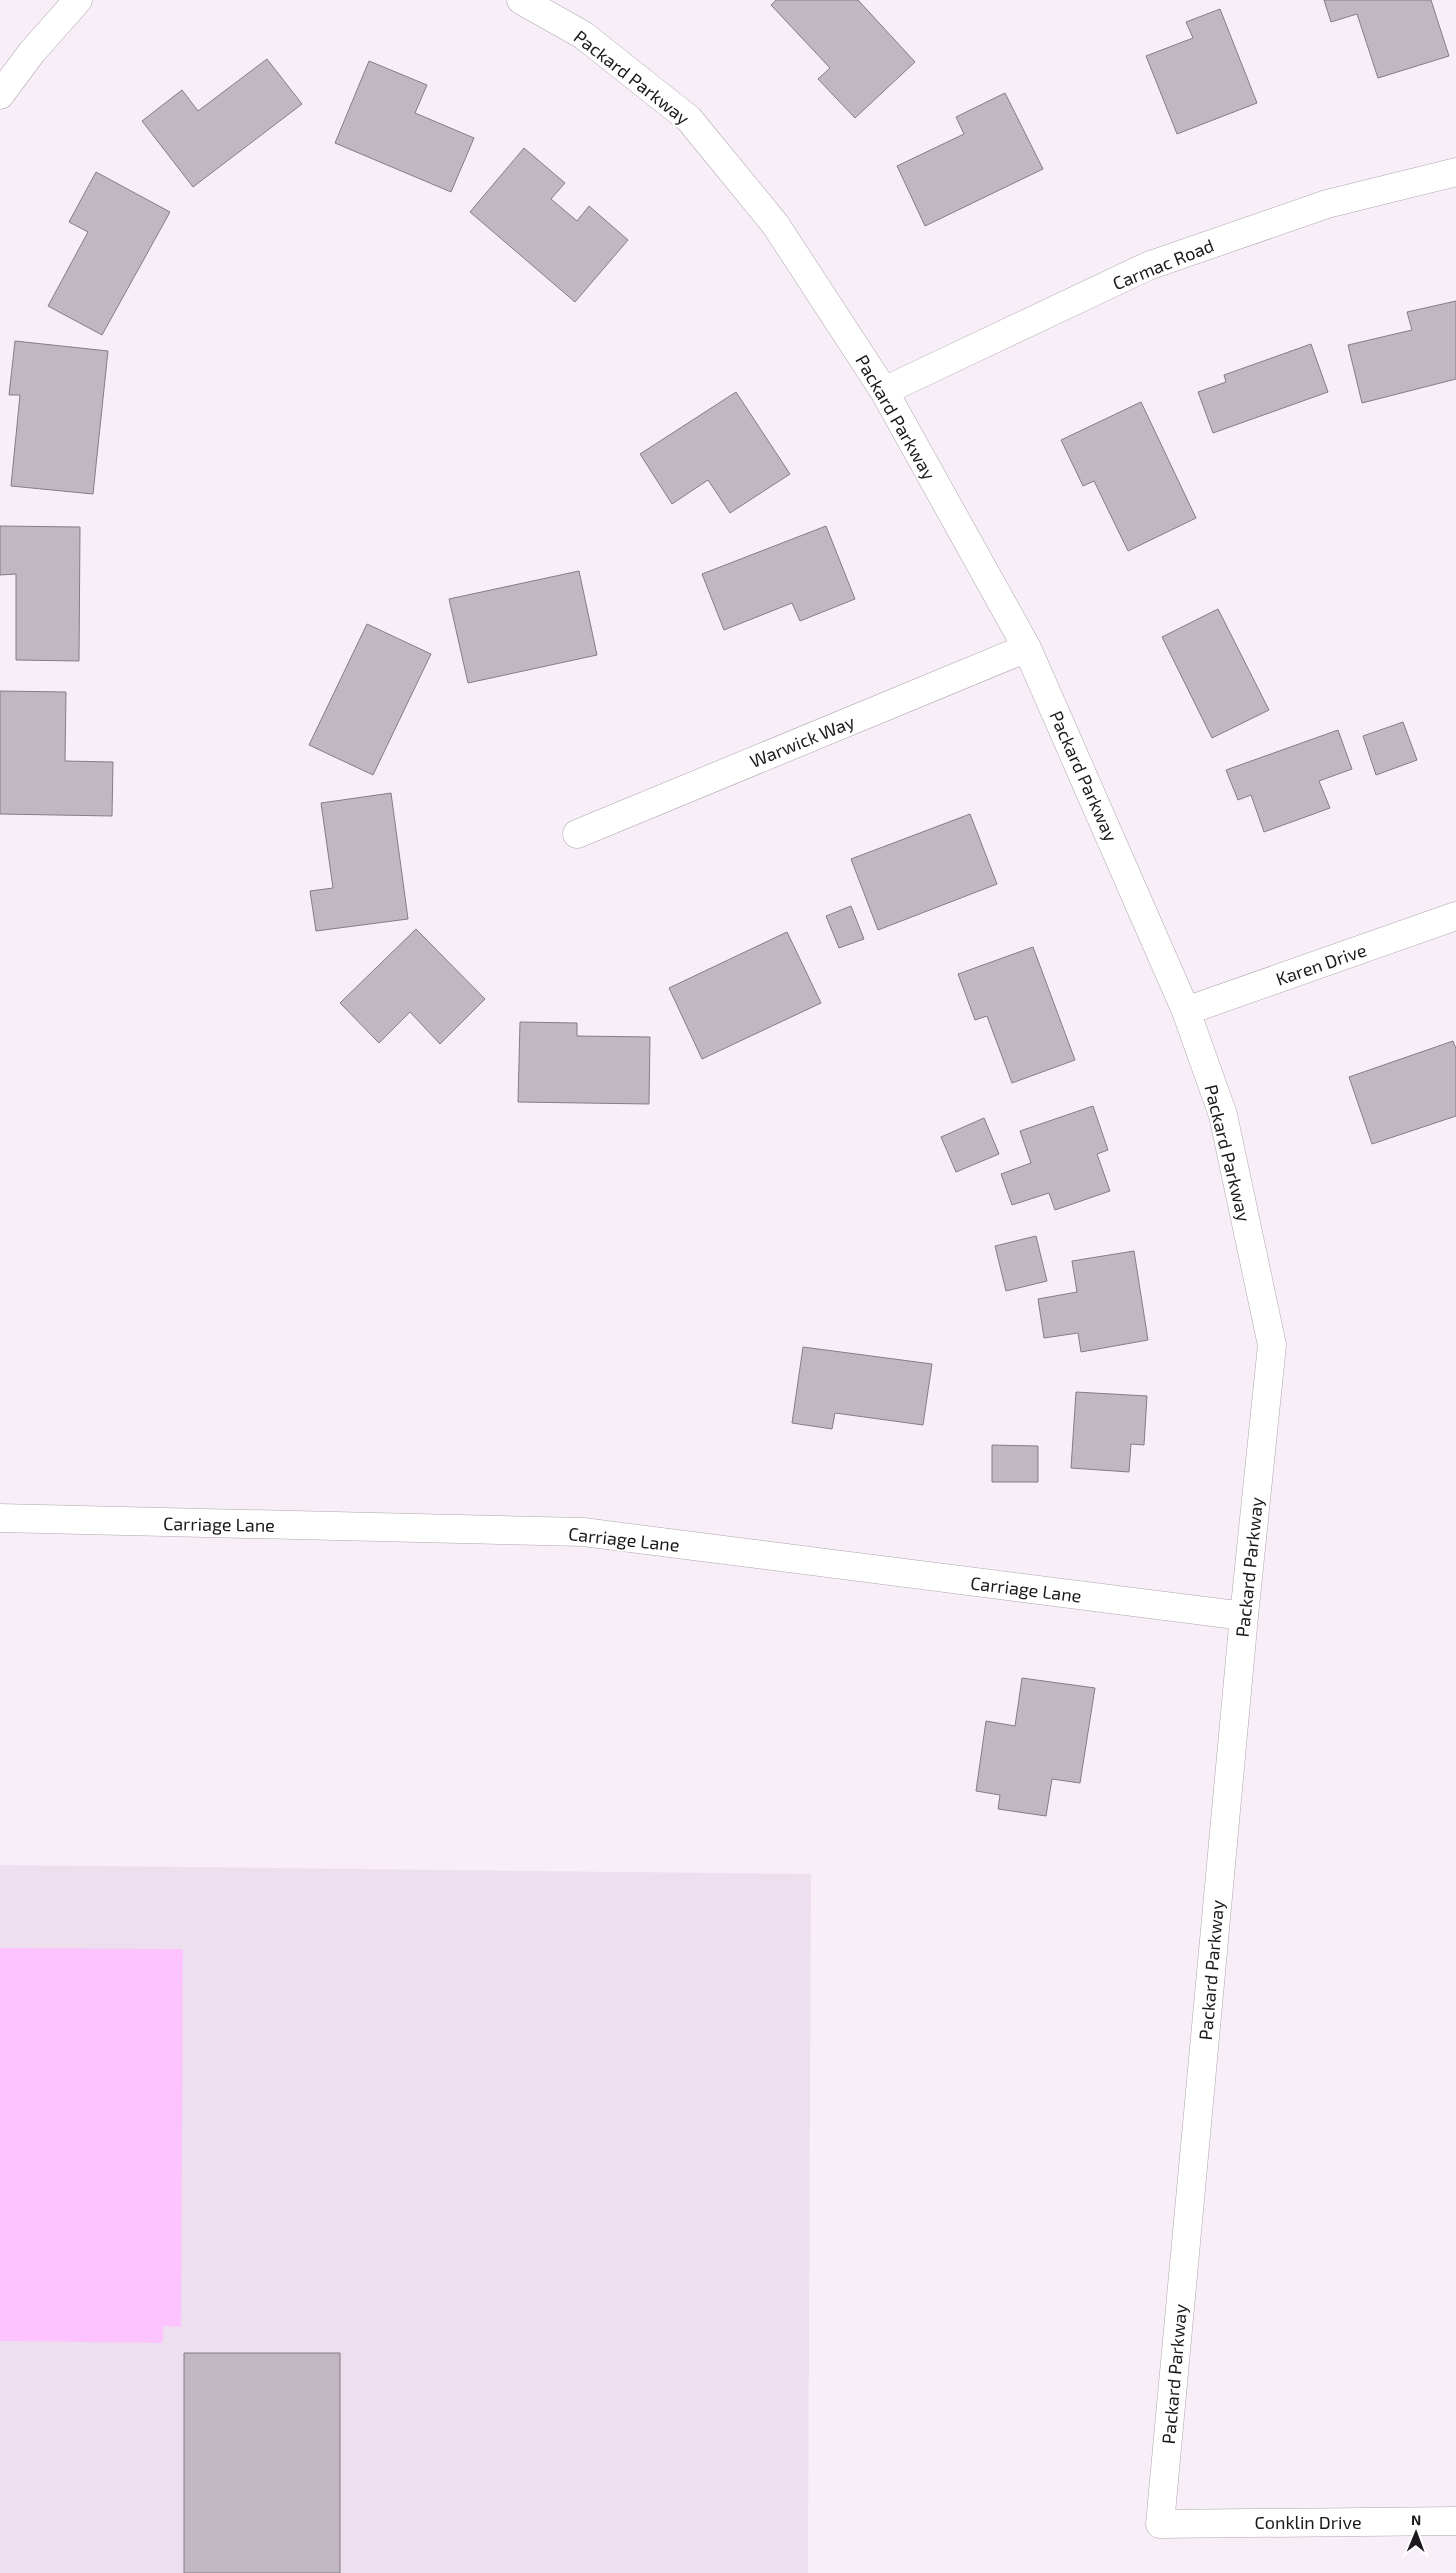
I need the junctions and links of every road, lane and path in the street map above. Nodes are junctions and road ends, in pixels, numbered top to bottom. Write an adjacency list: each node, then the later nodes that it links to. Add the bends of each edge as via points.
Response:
1 (78, 0): 3 (street, via 32,52)
2 (521, 0): 5 (street, Packard Parkway, via 583,35 689,118 775,224)
3 (0, 96)
4 (1456, 172): 5 (street, Carmac Road, via 1327,204 1148,266)
5 (884, 391): 6 (street, Packard Parkway)
6 (1027, 648): 7 (street, Warwick Way); 9 (street, Packard Parkway)
7 (577, 834)
8 (1456, 916): 9 (street, Karen Drive)
9 (1186, 1012): 11 (street, Packard Parkway, via 1223,1115 1272,1345)
10 (0, 1518): 11 (street, Carriage Lane, via 583,1532)
11 (1244, 1616): 13 (street, Packard Parkway)
12 (1456, 2521): 13 (street, Conklin Drive)
13 (1160, 2524)

